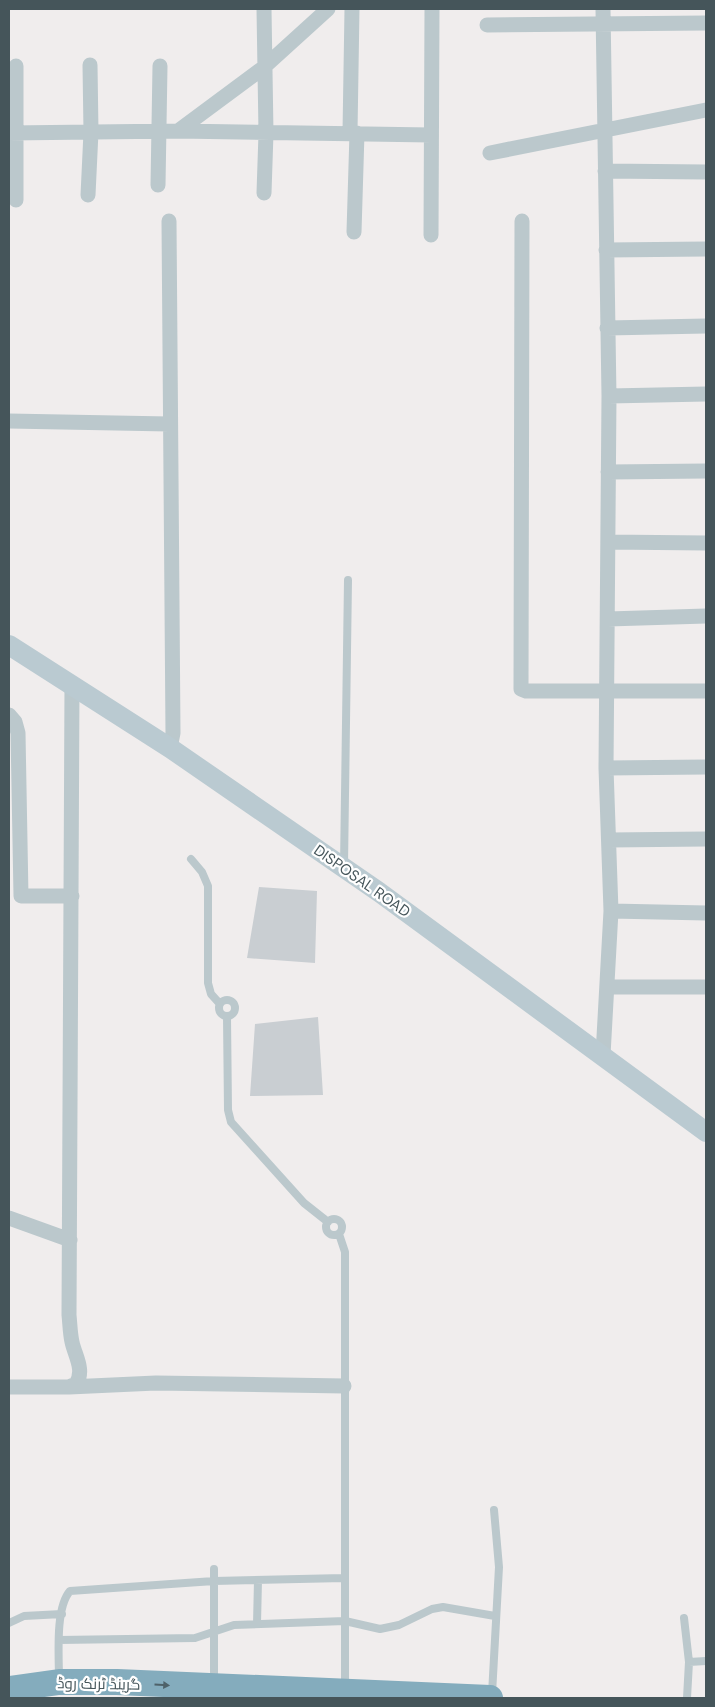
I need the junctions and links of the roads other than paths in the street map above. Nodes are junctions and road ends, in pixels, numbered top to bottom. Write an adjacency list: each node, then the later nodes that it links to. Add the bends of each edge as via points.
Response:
1 (264, 9): 11 (street)
2 (328, 9): 11 (street)
3 (352, 9): 19 (street)
4 (432, 9): 20 (street)
5 (603, 16): 6 (street); 7 (street); 14 (street)
6 (706, 23)
7 (487, 25)
8 (90, 65): 15 (street)
9 (16, 66): 17 (street)
10 (160, 66): 16 (street)
11 (264, 68): 13 (street); 18 (street)
12 (706, 110): 14 (street)
13 (178, 131): 16 (street); 18 (street)
14 (604, 131): 21 (street); 22 (street)
15 (90, 132): 16 (street); 17 (street); 26 (street)
16 (160, 132): 24 (street)
17 (13, 133): 27 (street)
18 (266, 133): 19 (street); 25 (street)
19 (353, 133): 20 (street); 30 (street)
20 (431, 135): 31 (street)
21 (490, 153)
22 (605, 171): 23 (street); 33 (street)
23 (706, 172)
24 (158, 185)
25 (264, 193)
26 (88, 195)
27 (16, 200)
28 (169, 221): 39 (street)
29 (522, 221): 49 (street, via 519,684 526,691)
30 (354, 232)
31 (431, 235)
32 (706, 249): 33 (street)
33 (606, 250): 35 (street)
34 (706, 326): 35 (street)
35 (607, 328): 37 (street)
36 (706, 394): 37 (street)
37 (609, 396): 41 (street)
38 (9, 421): 39 (street)
39 (169, 424): 53 (street, via 173,733)
40 (706, 471): 41 (street)
41 (608, 472): 42 (street)
42 (608, 542): 43 (street); 46 (street)
43 (706, 543)
44 (348, 580): 60 (lane)
45 (706, 616): 46 (street)
46 (608, 619): 49 (street)
47 (9, 645): 48 (street, DISPOSAL ROAD)
48 (72, 685): 53 (street, DISPOSAL ROAD); 62 (street)
49 (607, 692): 50 (street); 55 (street)
50 (706, 692)
51 (9, 715): 52 (street, via 15,722)
52 (13, 733): 56 (street)
53 (170, 748): 60 (street, DISPOSAL ROAD)
54 (706, 767): 55 (street)
55 (606, 768): 58 (street)
56 (14, 814): 61 (street)
57 (706, 839): 58 (street)
58 (609, 840): 63 (street)
59 (191, 859): 67 (lane, via 208,886 208,984 211,994)
60 (344, 868): 69 (street, DISPOSAL ROAD)
61 (15, 896): 62 (street)
62 (72, 896): 72 (street)
63 (610, 911): 64 (street); 65 (street)
64 (706, 913)
65 (608, 987): 66 (street); 69 (street)
66 (706, 987)
67 (220, 1004): 68 (lane, via 219,1011); 68 (lane, via 229,1000 234,1004 235,1011)
68 (227, 1017): 73 (lane, via 228,1110 231,1122 304,1204 328,1222 333,1219 340,1221 342,1227 339,1234 345,1252)
69 (603, 1055): 70 (street, DISPOSAL ROAD)
70 (704, 1129)
71 (9, 1218): 72 (street)
72 (70, 1240): 75 (street, via 70,1334 80,1374 76,1384)
73 (344, 1386): 75 (street, via 156,1384); 78 (lane)
74 (9, 1387): 75 (street)
75 (69, 1387)
76 (494, 1510): 82 (lane, via 499,1567)
77 (214, 1569): 80 (lane)
78 (344, 1578): 79 (lane); 84 (lane)
79 (258, 1580): 80 (lane); 86 (lane)
80 (214, 1581): 81 (lane, via 78,1588 65,1596); 87 (lane)
81 (62, 1614): 85 (lane, via 24,1616); 88 (lane)
82 (495, 1616): 84 (lane, via 443,1607 390,1628 372,1628); 95 (lane)
83 (684, 1618): 90 (lane)
84 (345, 1621): 86 (lane); 94 (lane)
85 (9, 1623)
86 (257, 1624): 87 (lane, via 234,1625)
87 (214, 1632): 88 (lane, via 195,1638); 92 (lane)
88 (59, 1640): 91 (lane)
89 (706, 1661): 90 (lane)
90 (689, 1662): 96 (lane)
91 (59, 1682): 92 (highway, گرینڈ ٹرنک روڈ, one-way to 92); 93 (highway, گرینڈ ٹرنک روڈ)
92 (214, 1688): 94 (highway, گرینڈ ٹرنک روڈ)
93 (9, 1689)
94 (345, 1692): 95 (highway, گرینڈ ٹرنک روڈ)
95 (491, 1698)
96 (687, 1698)

